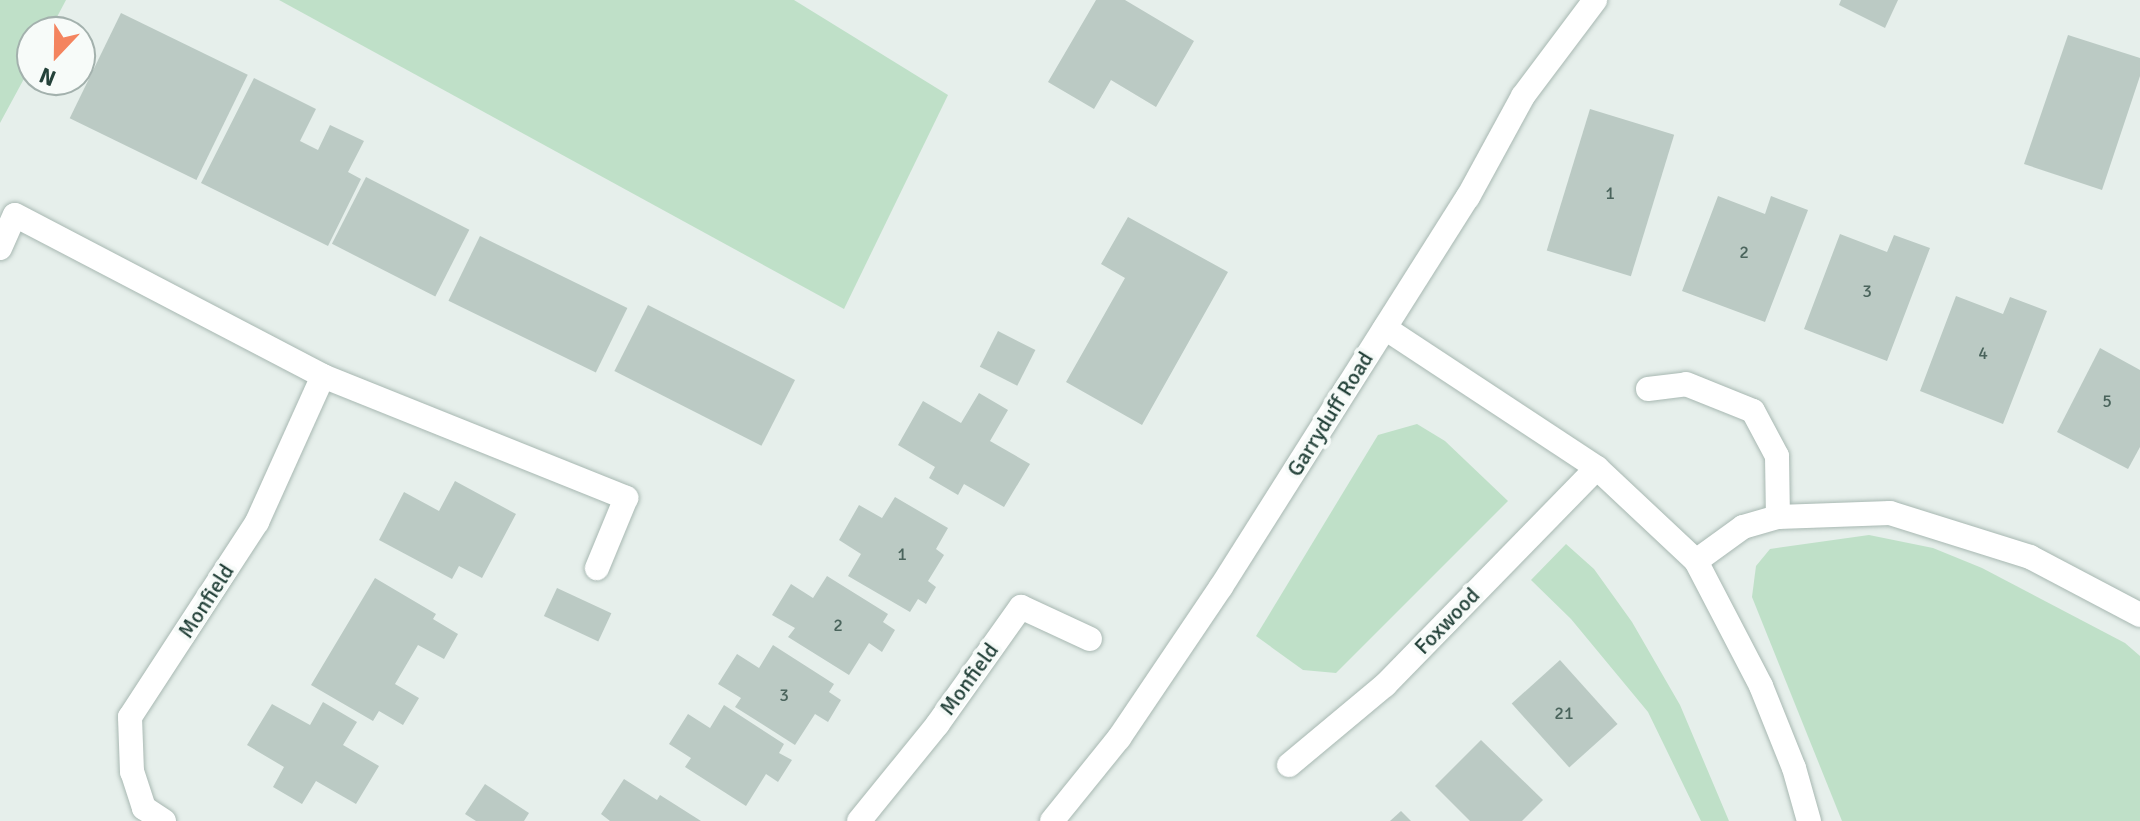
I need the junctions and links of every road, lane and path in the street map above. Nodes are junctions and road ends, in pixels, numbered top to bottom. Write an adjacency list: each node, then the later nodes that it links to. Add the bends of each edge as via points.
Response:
1 (1595, 0): 3 (street, Garryduff Road, via 1523,96 1468,197)
2 (0, 248): 4 (street, via 15,215)
3 (1385, 328): 6 (street); 15 (street, Garryduff Road, via 1221,587 1119,738)
4 (323, 376): 9 (street, via 626,498); 14 (street, Monfield, via 257,522 130,717 132,772 144,808)
5 (1648, 389): 7 (street, via 1686,384 1753,411 1777,456)
6 (1597, 468): 8 (street); 12 (street, Foxwood, via 1385,685)
7 (1778, 517): 8 (street, via 1743,527); 10 (street, via 1890,513 2030,557)
8 (1696, 561): 16 (street, via 1761,686)
9 (597, 568)
10 (2140, 615)
11 (1090, 639): 13 (street, Monfield, via 1021,607)
12 (1289, 765)
13 (871, 817)
14 (164, 821)
15 (1052, 821)
16 (1809, 821)

